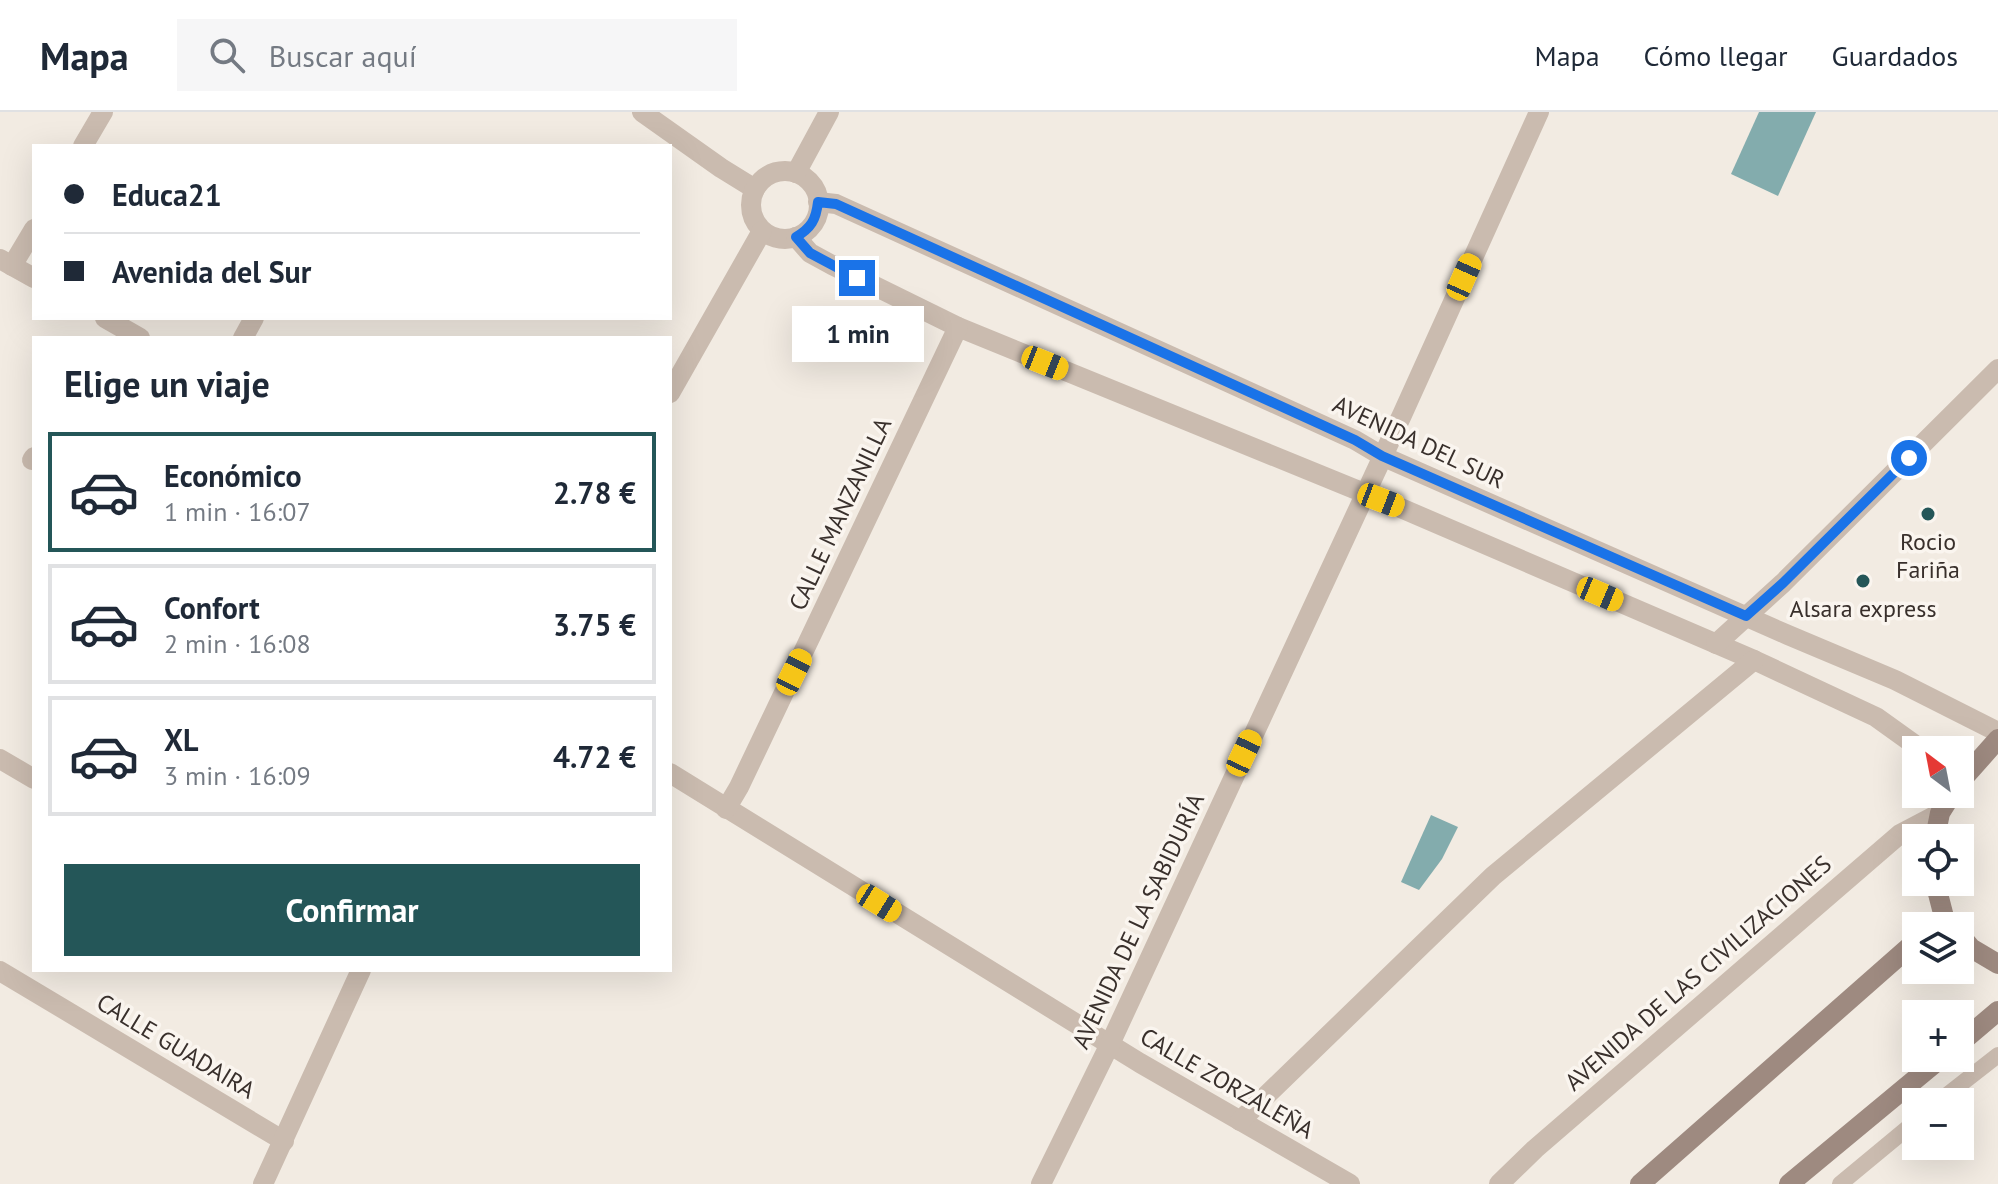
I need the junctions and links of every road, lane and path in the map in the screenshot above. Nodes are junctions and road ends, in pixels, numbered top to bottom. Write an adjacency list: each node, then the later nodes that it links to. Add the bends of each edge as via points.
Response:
1 (103, 112): 5 (street)
2 (642, 112): 7 (street)
3 (829, 112): 6 (street)
4 (1539, 112): 19 (street, AVENIDA DE LA SABIDURÍA)
5 (84, 144)
6 (796, 173): 7 (street, via 780,171); 8 (street, via 815,190)
7 (755, 189): 10 (street, via 750,204)
8 (818, 202): 11 (street, via 817,217); 19 (street, AVENIDA DEL SUR, via 836,204)
9 (32, 231): 12 (street)
10 (762, 231): 11 (street, via 785,240); 18 (street)
11 (796, 237): 15 (street, via 810,253)
12 (6, 262): 13 (street)
13 (32, 277)
14 (111, 327): 16 (street)
15 (958, 327): 20 (street); 32 (street, CALLE MANZANILLA)
16 (135, 336)
17 (1998, 369): 21 (street)
18 (672, 389)
19 (1382, 456): 20 (street, AVENIDA DE LA SABIDURÍA); 21 (street, AVENIDA DEL SUR)
20 (1365, 494): 22 (street); 42 (street, AVENIDA DE LA SABIDURÍA)
21 (1746, 616): 22 (street); 24 (street, AVENIDA DEL SUR, via 1895,680)
22 (1716, 644): 23 (street)
23 (1754, 660): 25 (street, via 1876,717); 46 (street, via 1493,876)
24 (1998, 732)
25 (1902, 736)
26 (1998, 739): 28 (street)
27 (0, 759): 30 (street)
28 (1974, 766)
29 (672, 774): 32 (street, CALLE ZORZALEÑA)
30 (32, 778)
31 (1943, 808): 33 (street)
32 (726, 809): 42 (street, CALLE ZORZALEÑA)
33 (1940, 813): 34 (street); 52 (street, AVENIDA DE LAS CIVILIZACIONES, via 1900,834)
34 (1938, 824)
35 (1974, 950): 37 (street)
36 (1902, 953): 53 (street)
37 (1998, 964)
38 (0, 971): 48 (street, CALLE GUADAIRA)
39 (360, 972): 48 (street)
40 (1998, 1011): 41 (street)
41 (1974, 1031)
42 (1110, 1044): 46 (street, CALLE ZORZALEÑA); 50 (street, AVENIDA DE LA SABIDURÍA)
43 (1998, 1055): 45 (lane)
44 (1924, 1072): 54 (street)
45 (1956, 1088)
46 (1240, 1121): 51 (street, CALLE ZORZALEÑA)
47 (1902, 1133): 55 (lane)
48 (284, 1141): 49 (street)
49 (263, 1184)
50 (1041, 1184)
51 (1350, 1184)
52 (1499, 1184)
53 (1640, 1184)
54 (1789, 1184)
55 (1840, 1184)

